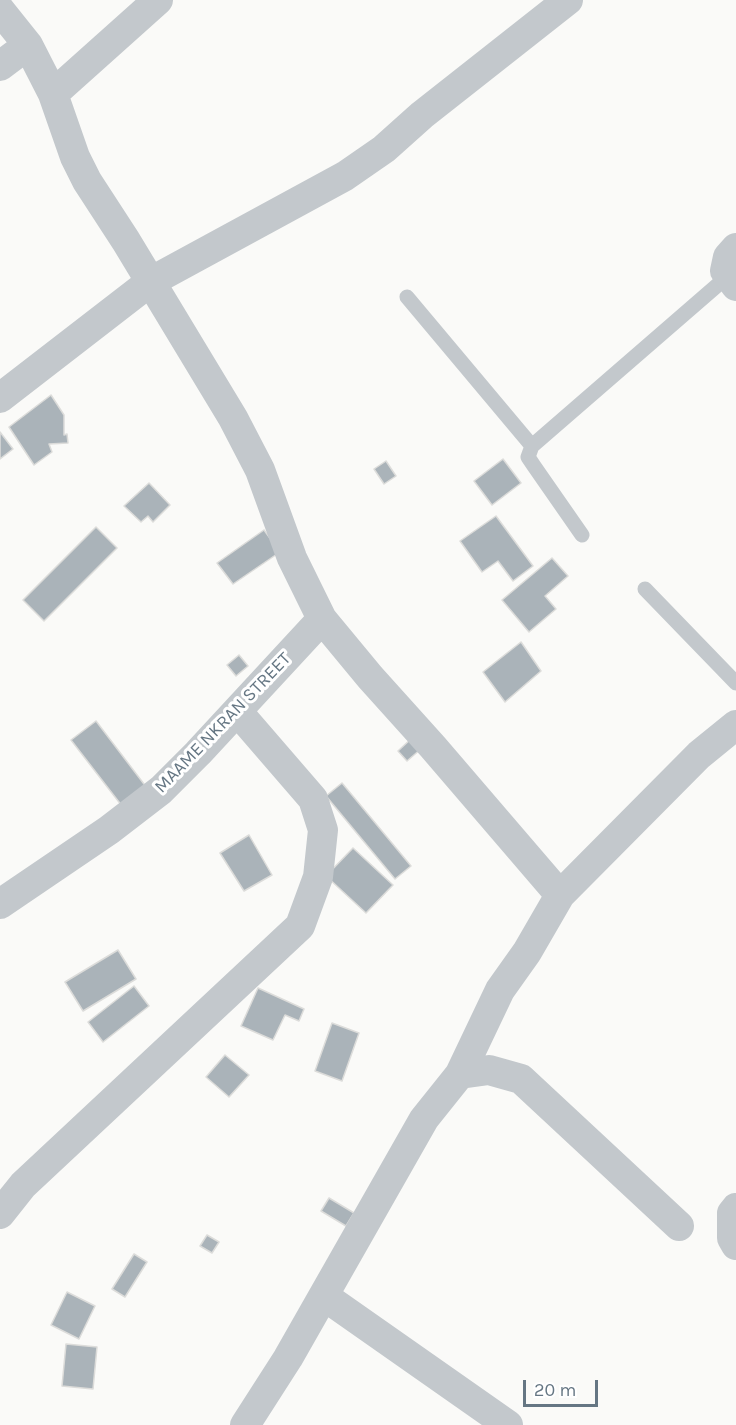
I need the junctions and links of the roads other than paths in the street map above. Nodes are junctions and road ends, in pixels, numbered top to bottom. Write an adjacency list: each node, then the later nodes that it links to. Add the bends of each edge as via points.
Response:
1 (158, 0): 6 (street)
2 (568, 0): 9 (street, via 355,169)
3 (0, 10): 4 (street)
4 (28, 45): 5 (street); 6 (street)
5 (0, 66)
6 (53, 94): 9 (street, via 87,181)
7 (736, 248): 8 (street, via 728,257 725,271)
8 (732, 281): 12 (lane)
9 (150, 282): 11 (street); 15 (street, via 260,470 292,558)
10 (407, 297): 12 (lane)
11 (0, 398)
12 (532, 446): 13 (lane, via 528,457)
13 (582, 535)
14 (645, 589): 16 (lane)
15 (322, 619): 17 (street, MAAME NKRAN STREET); 19 (street)
16 (736, 683)
17 (237, 711): 20 (street, MAAME NKRAN STREET, via 161,790); 23 (street, via 313,799 323,830 318,877 300,926 24,1185)
18 (736, 725): 19 (street, via 699,755)
19 (560, 895): 21 (street, via 500,990)
20 (0, 904)
21 (460, 1074): 24 (street, via 489,1070 520,1079); 26 (street, via 424,1119)
22 (736, 1208): 25 (street, via 732,1213 732,1238)
23 (0, 1214)
24 (679, 1226)
25 (736, 1245)
26 (324, 1296): 27 (street); 28 (street)
27 (245, 1425)
28 (508, 1425)

